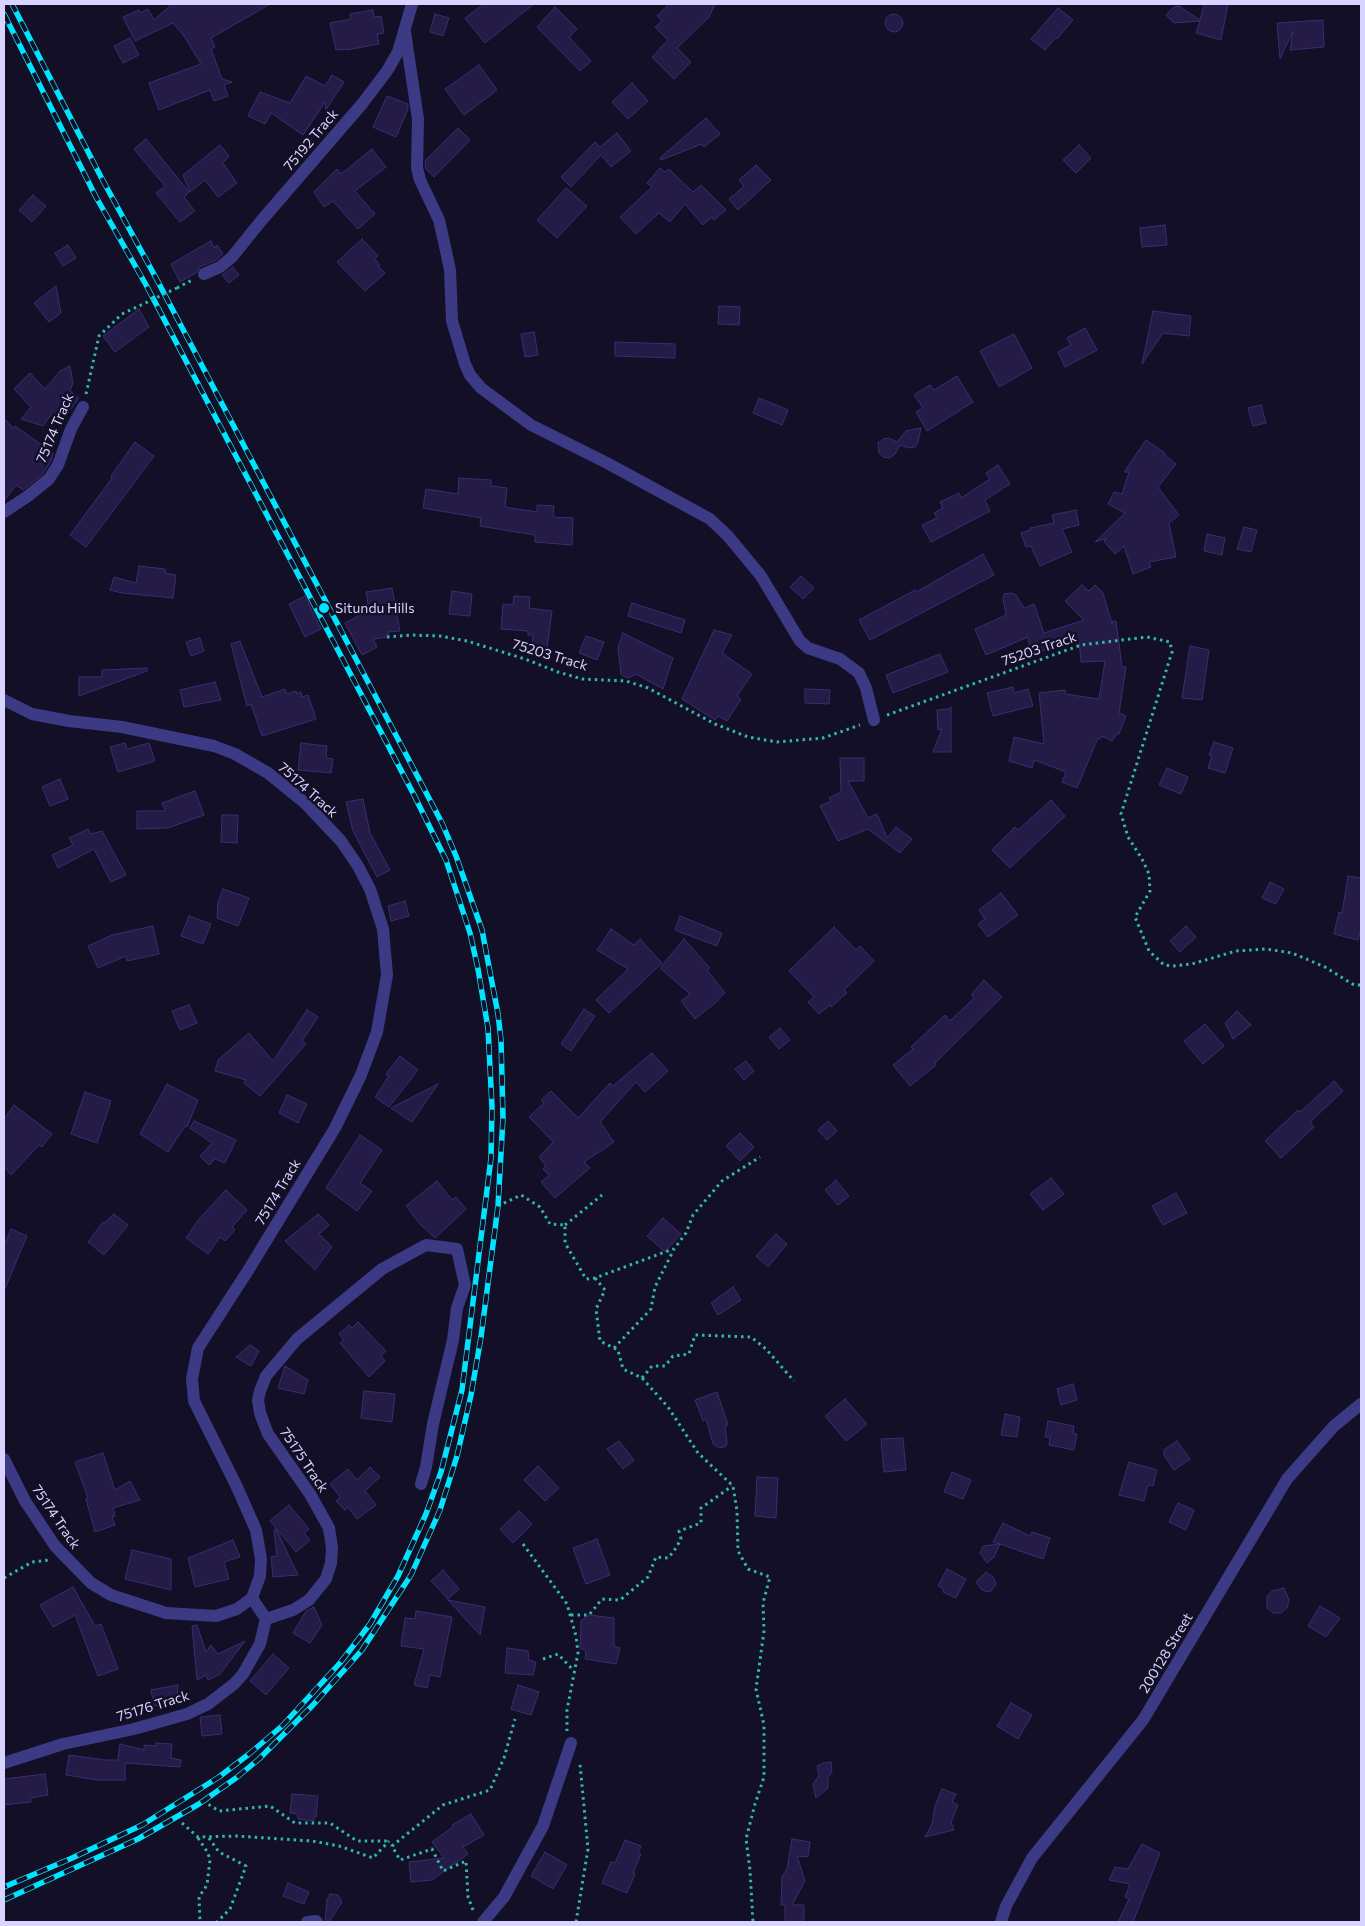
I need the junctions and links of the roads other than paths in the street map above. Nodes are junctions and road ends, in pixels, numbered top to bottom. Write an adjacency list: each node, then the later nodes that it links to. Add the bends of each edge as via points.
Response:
1 (412, 4): 2 (street, 75192 Track)
2 (405, 32): 3 (street, 75192 Track, via 387,71 362,104 232,257); 7 (street, via 418,119 417,168 439,220 450,270 452,321 470,375 481,388 531,425 710,519 761,576 800,641 808,648 840,659 859,674)
3 (204, 274)
4 (83, 407): 5 (street, 75174 Track, via 49,479)
5 (4, 512)
6 (4, 700): 11 (street, 75174 Track, via 32,714 122,727 214,746 236,754 268,773 305,803 341,841 370,889 383,929 387,976 377,1032 361,1075 335,1128 198,1348 192,1379 194,1401 256,1530 262,1559)
7 (874, 720)
8 (1361, 1404): 18 (street, 200128 Street, via 1334,1426 1287,1479 1143,1720 1032,1858)
9 (4, 1459): 11 (street, 75174 Track, via 25,1501 55,1546 91,1583 111,1596 166,1613 216,1616 237,1609)
10 (421, 1484): 12 (street, 75175 Track, via 457,1308 465,1285 457,1249 426,1245 382,1269 297,1339 266,1376 260,1390 260,1413 268,1434 310,1494 329,1528 332,1548 326,1579 318,1591 293,1610)
11 (252, 1598): 12 (street)
12 (266, 1619): 14 (street, 75176 Track, via 260,1644 243,1674 208,1704 187,1714 63,1744)
13 (570, 1743): 17 (street, via 543,1826 504,1897)
14 (4, 1763)
15 (307, 1922): 16 (street)
16 (317, 1922)
17 (483, 1922)
18 (1001, 1922)

